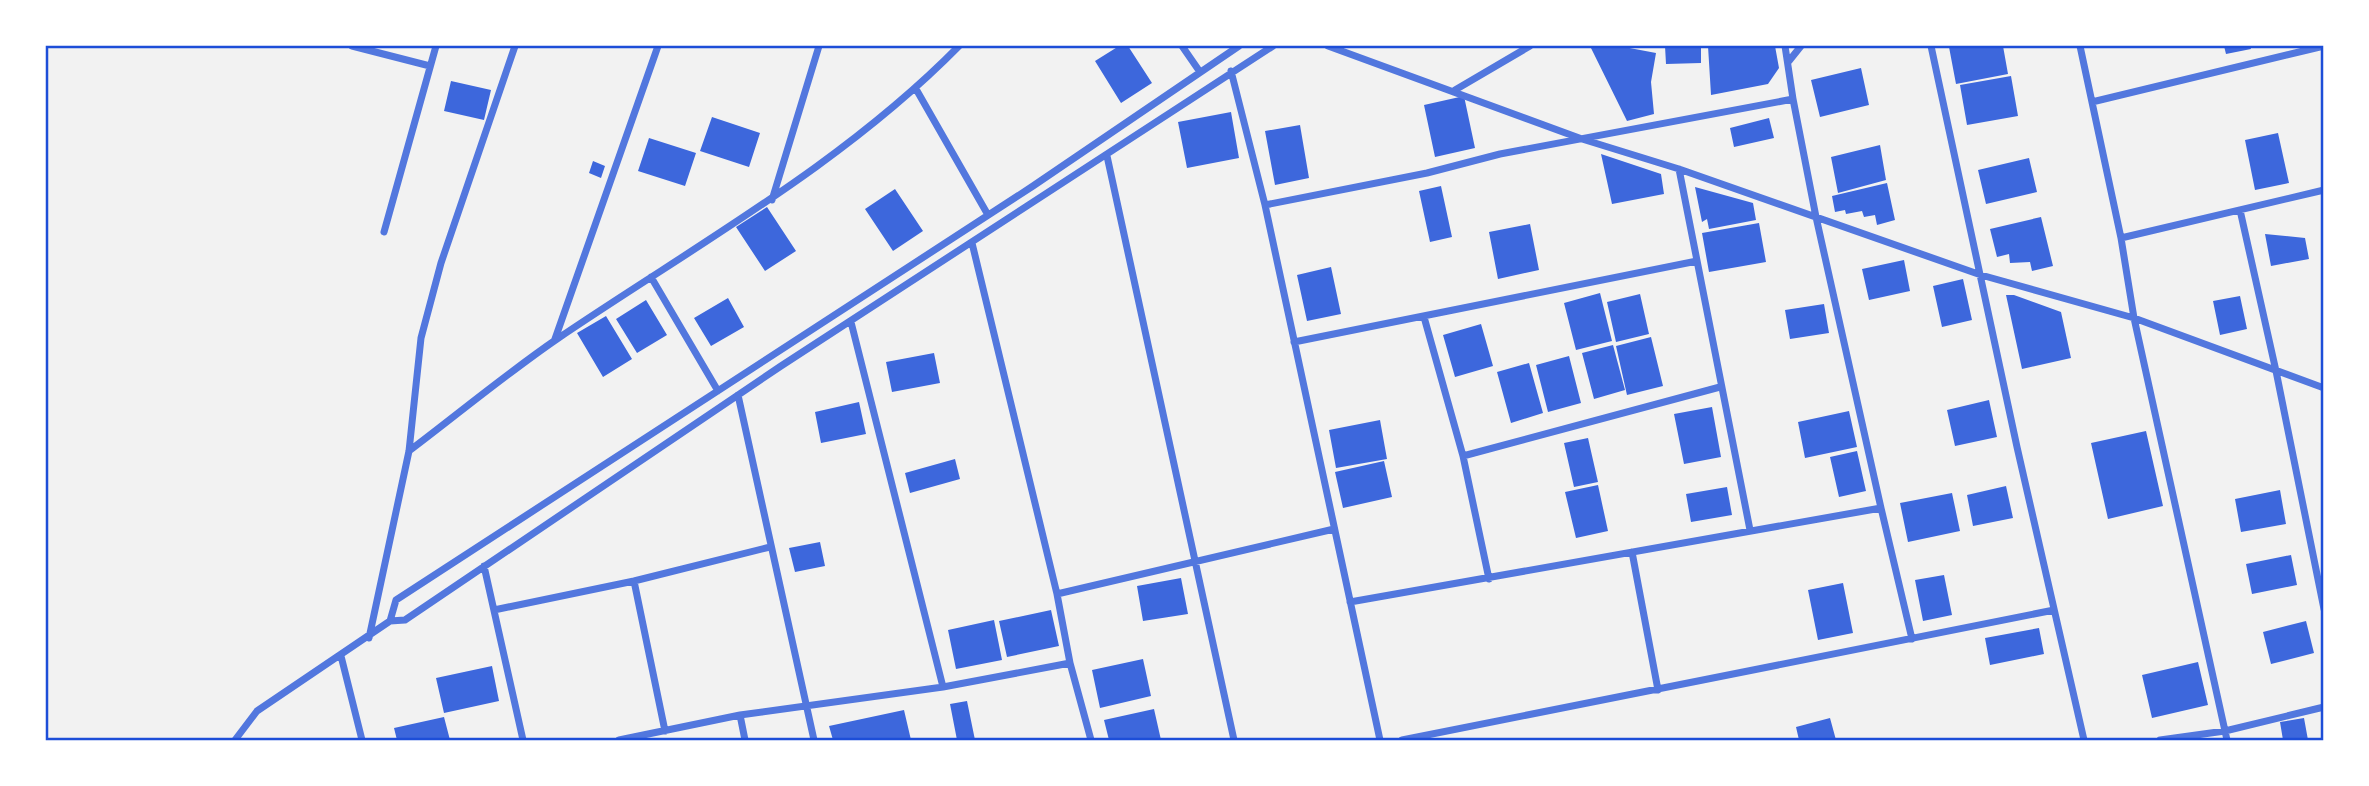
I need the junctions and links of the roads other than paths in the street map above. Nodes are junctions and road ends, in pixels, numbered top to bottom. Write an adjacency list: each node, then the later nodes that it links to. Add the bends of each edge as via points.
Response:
1 (352, 46): 18 (street)
2 (436, 46): 18 (street)
3 (516, 46): 50 (street, via 441,264 421,338)
4 (658, 46): 43 (street)
5 (819, 46): 29 (street)
6 (958, 46): 21 (street)
7 (1182, 46): 20 (street)
8 (1239, 46): 20 (street)
9 (1273, 46): 19 (street)
10 (1328, 46): 22 (street)
11 (1530, 46): 22 (street)
12 (1785, 46): 17 (street)
13 (1801, 46): 17 (street)
14 (1931, 46): 38 (street)
15 (2080, 46): 24 (street)
16 (2323, 46): 24 (street)
17 (1789, 61): 23 (street)
18 (430, 66): 34 (street)
19 (1231, 71): 26 (street); 30 (street)
20 (1200, 72): 32 (street)
21 (916, 89): 29 (street); 32 (street)
22 (1455, 90): 25 (street)
23 (1793, 99): 25 (street); 33 (street)
24 (2092, 102): 35 (street)
25 (1582, 139): 27 (street); 30 (street)
26 (1107, 156): 36 (street); 57 (street)
27 (1679, 169): 33 (street); 37 (street)
28 (2323, 190): 31 (street)
29 (771, 200): 39 (street)
30 (1265, 205): 44 (street)
31 (2240, 210): 35 (street); 45 (street)
32 (988, 215): 48 (street)
33 (1816, 217): 38 (street); 52 (street)
34 (384, 232)
35 (2121, 238): 41 (street)
36 (972, 243): 42 (street); 61 (street)
37 (1697, 261): 40 (street); 46 (street)
38 (1982, 275): 41 (street); 65 (street)
39 (651, 277): 43 (street); 48 (street)
40 (1424, 317): 44 (street); 51 (street)
41 (2134, 318): 45 (street); 77 (street)
42 (851, 322): 49 (street); 71 (street)
43 (555, 341): 50 (street)
44 (1294, 342): 53 (street)
45 (2276, 371): 47 (street); 63 (street)
46 (1720, 387): 51 (street); 54 (street)
47 (2323, 388)
48 (718, 391): 66 (street, via 396,600)
49 (738, 395): 55 (street); 58 (street)
50 (410, 451): 67 (street)
51 (1463, 456): 59 (street)
52 (1881, 508): 54 (street); 68 (street)
53 (1334, 529): 57 (street); 62 (street)
54 (1750, 530): 56 (street)
55 (771, 547): 60 (street); 73 (street)
56 (1632, 552): 59 (street); 72 (street)
57 (1195, 561): 61 (street); 86 (street)
58 (484, 566): 64 (street); 66 (street, via 405,620)
59 (1489, 579): 62 (street)
60 (634, 581): 64 (street); 76 (street)
61 (1057, 594): 70 (street)
62 (1350, 601): 87 (street)
63 (2323, 609)
64 (494, 610): 81 (street)
65 (2054, 610): 68 (street); 89 (street)
66 (390, 621): 67 (street)
67 (369, 638): 69 (street)
68 (1912, 639): 72 (street)
69 (341, 656): 79 (street, via 257,711); 80 (street)
70 (1070, 663): 71 (street); 85 (street)
71 (943, 687): 73 (street)
72 (1658, 690): 88 (street)
73 (807, 705): 75 (street); 84 (street)
74 (2323, 706): 77 (street)
75 (740, 716): 76 (street); 83 (street)
76 (665, 731): 78 (street)
77 (2225, 731): 90 (street); 91 (street)
78 (637, 738): 82 (street)
79 (235, 740)
80 (362, 740)
81 (523, 740)
82 (618, 740)
83 (745, 740)
84 (814, 740)
85 (1091, 740)
86 (1234, 740)
87 (1380, 740)
88 (1402, 740)
89 (2084, 740)
90 (2160, 740)
91 (2227, 740)

